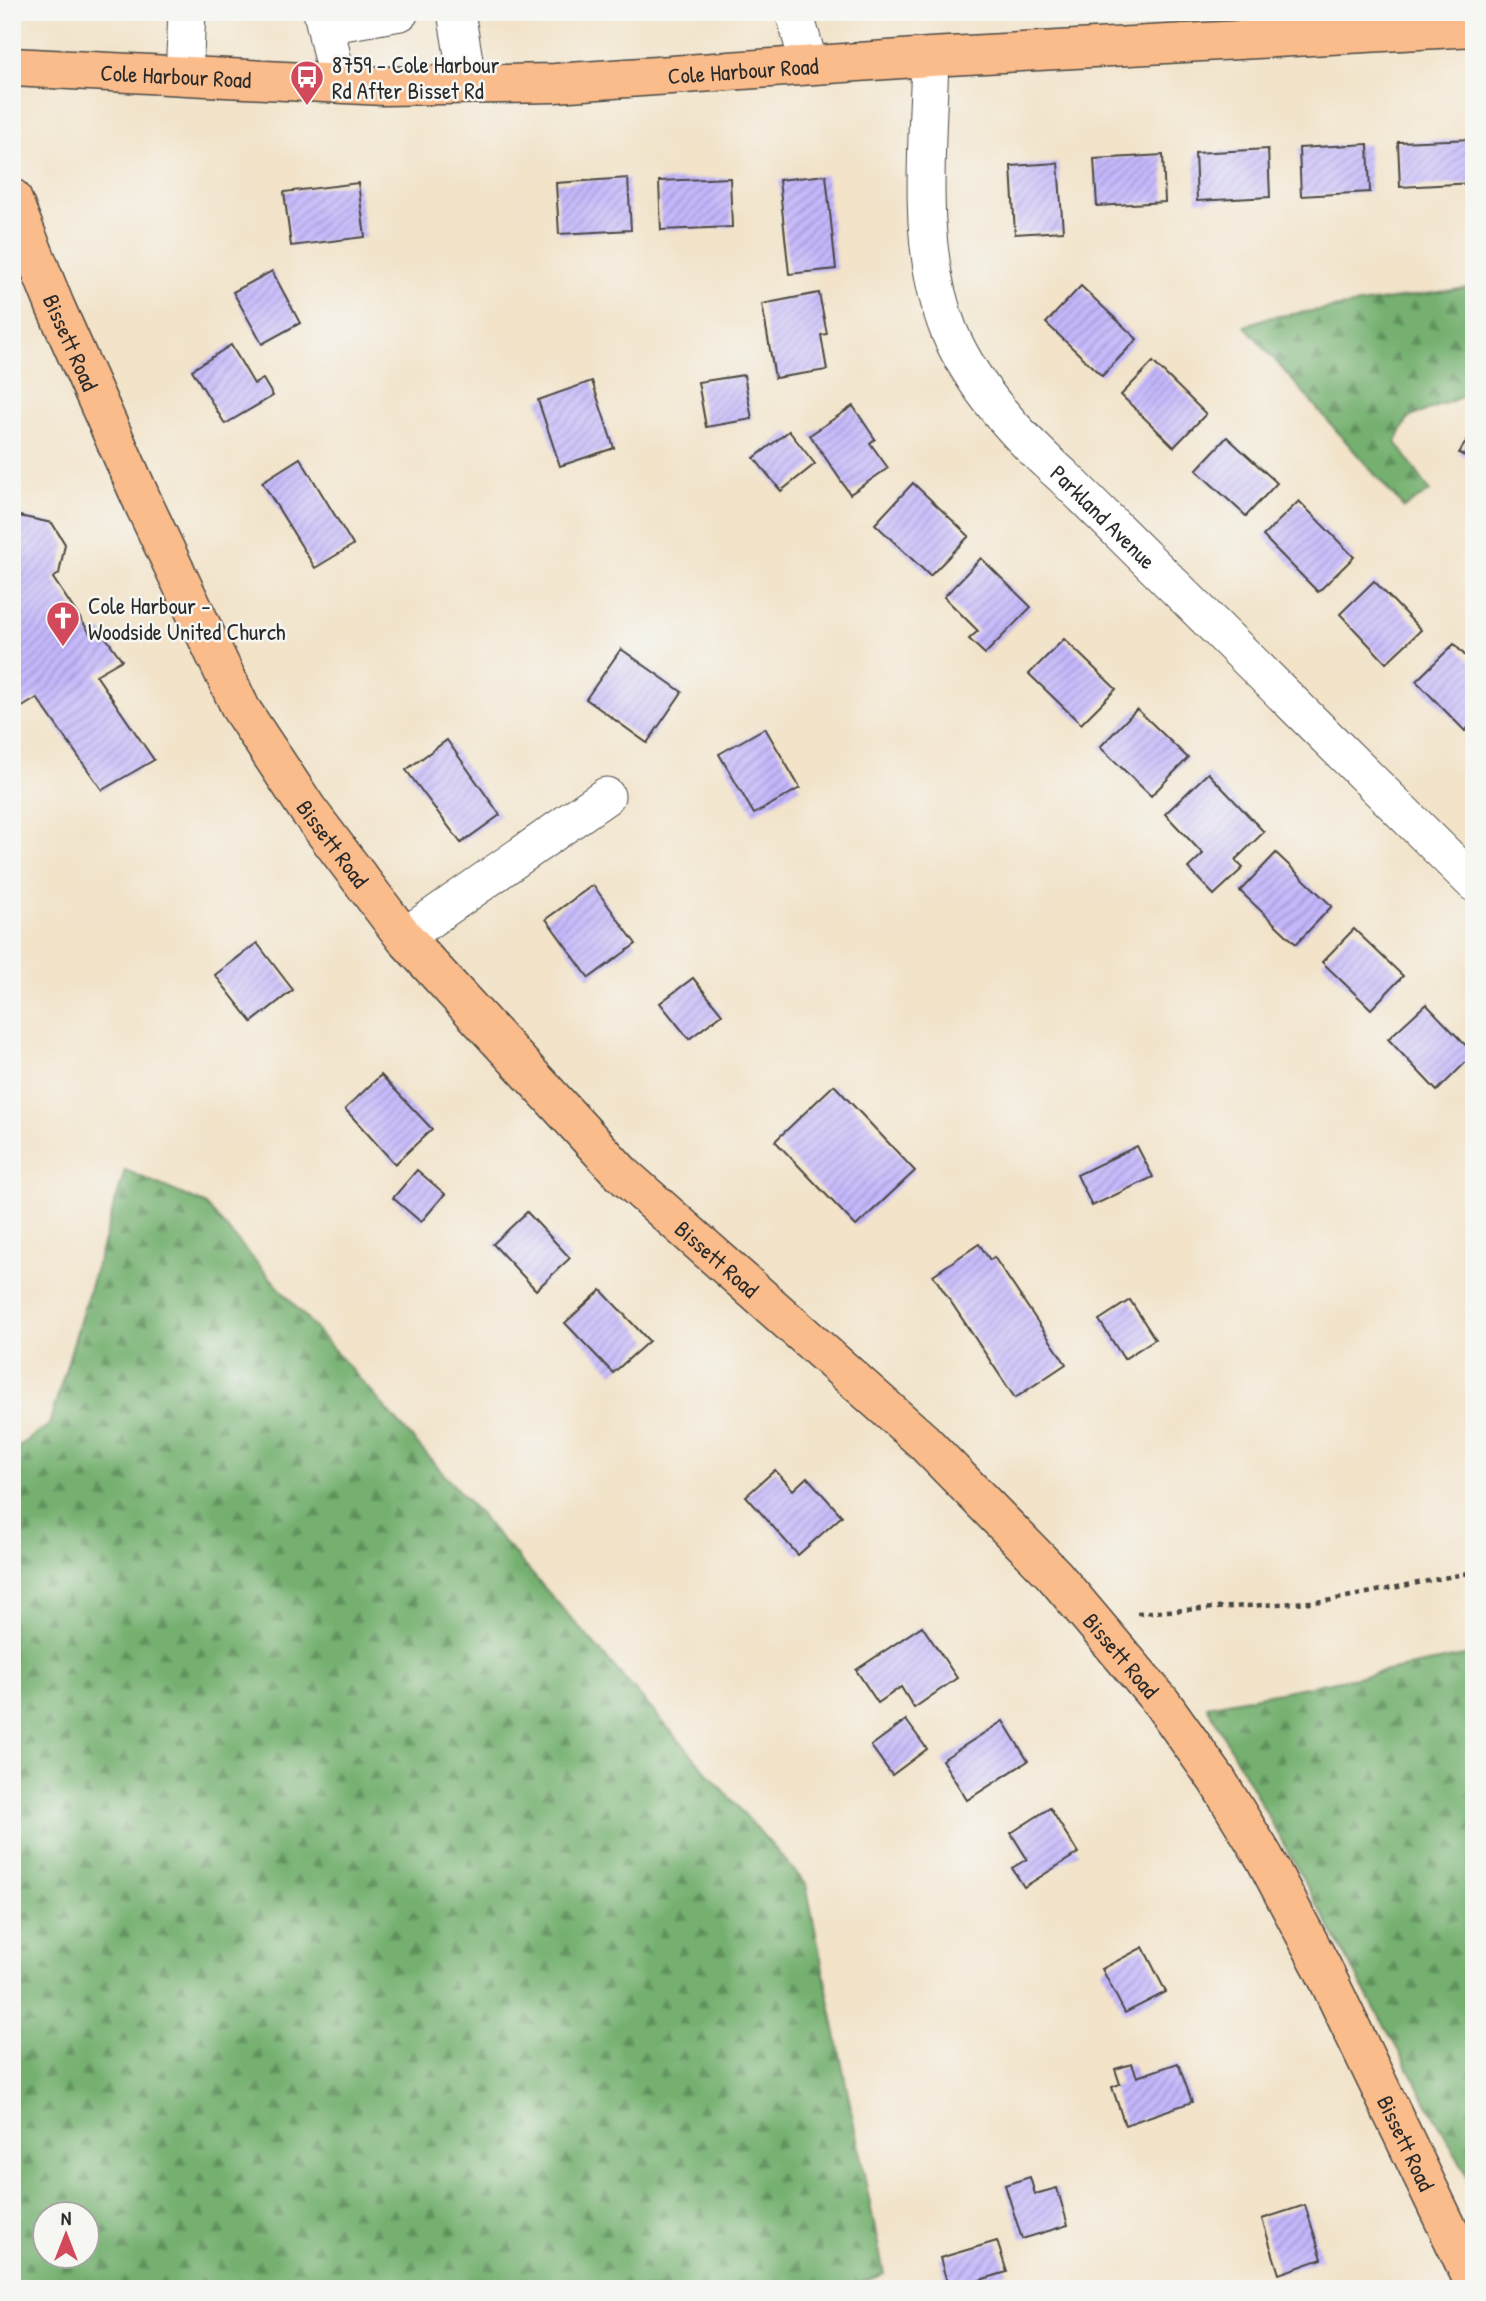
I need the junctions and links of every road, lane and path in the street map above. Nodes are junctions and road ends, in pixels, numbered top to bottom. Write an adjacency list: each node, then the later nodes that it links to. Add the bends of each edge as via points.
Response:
1 (187, 12): 10 (street)
2 (400, 12): 5 (street)
3 (456, 12): 12 (street)
4 (794, 12): 8 (street)
5 (324, 19): 11 (street)
6 (1474, 27): 7 (main road, Cole Harbour Road)
7 (930, 57): 8 (main road, Cole Harbour Road); 15 (street, Parkland Avenue, via 928,200 933,258 950,331 982,388 1026,444)
8 (809, 64): 12 (main road, Cole Harbour Road, via 555,83)
9 (12, 67): 10 (main road, Cole Harbour Road)
10 (184, 76): 11 (main road, Cole Harbour Road)
11 (338, 83): 12 (main road, Cole Harbour Road)
12 (468, 84)
13 (12, 198): 16 (main road, Bissett Road, via 145,507 241,709 308,810)
14 (606, 796): 16 (street)
15 (1474, 883)
16 (404, 937): 18 (main road, Bissett Road, via 621,1173 923,1441)
17 (1474, 1572): 18 (path, via 1326,1601)
18 (1091, 1616): 19 (main road, Bissett Road, via 1186,1736 1264,1857)
19 (1474, 2283)

